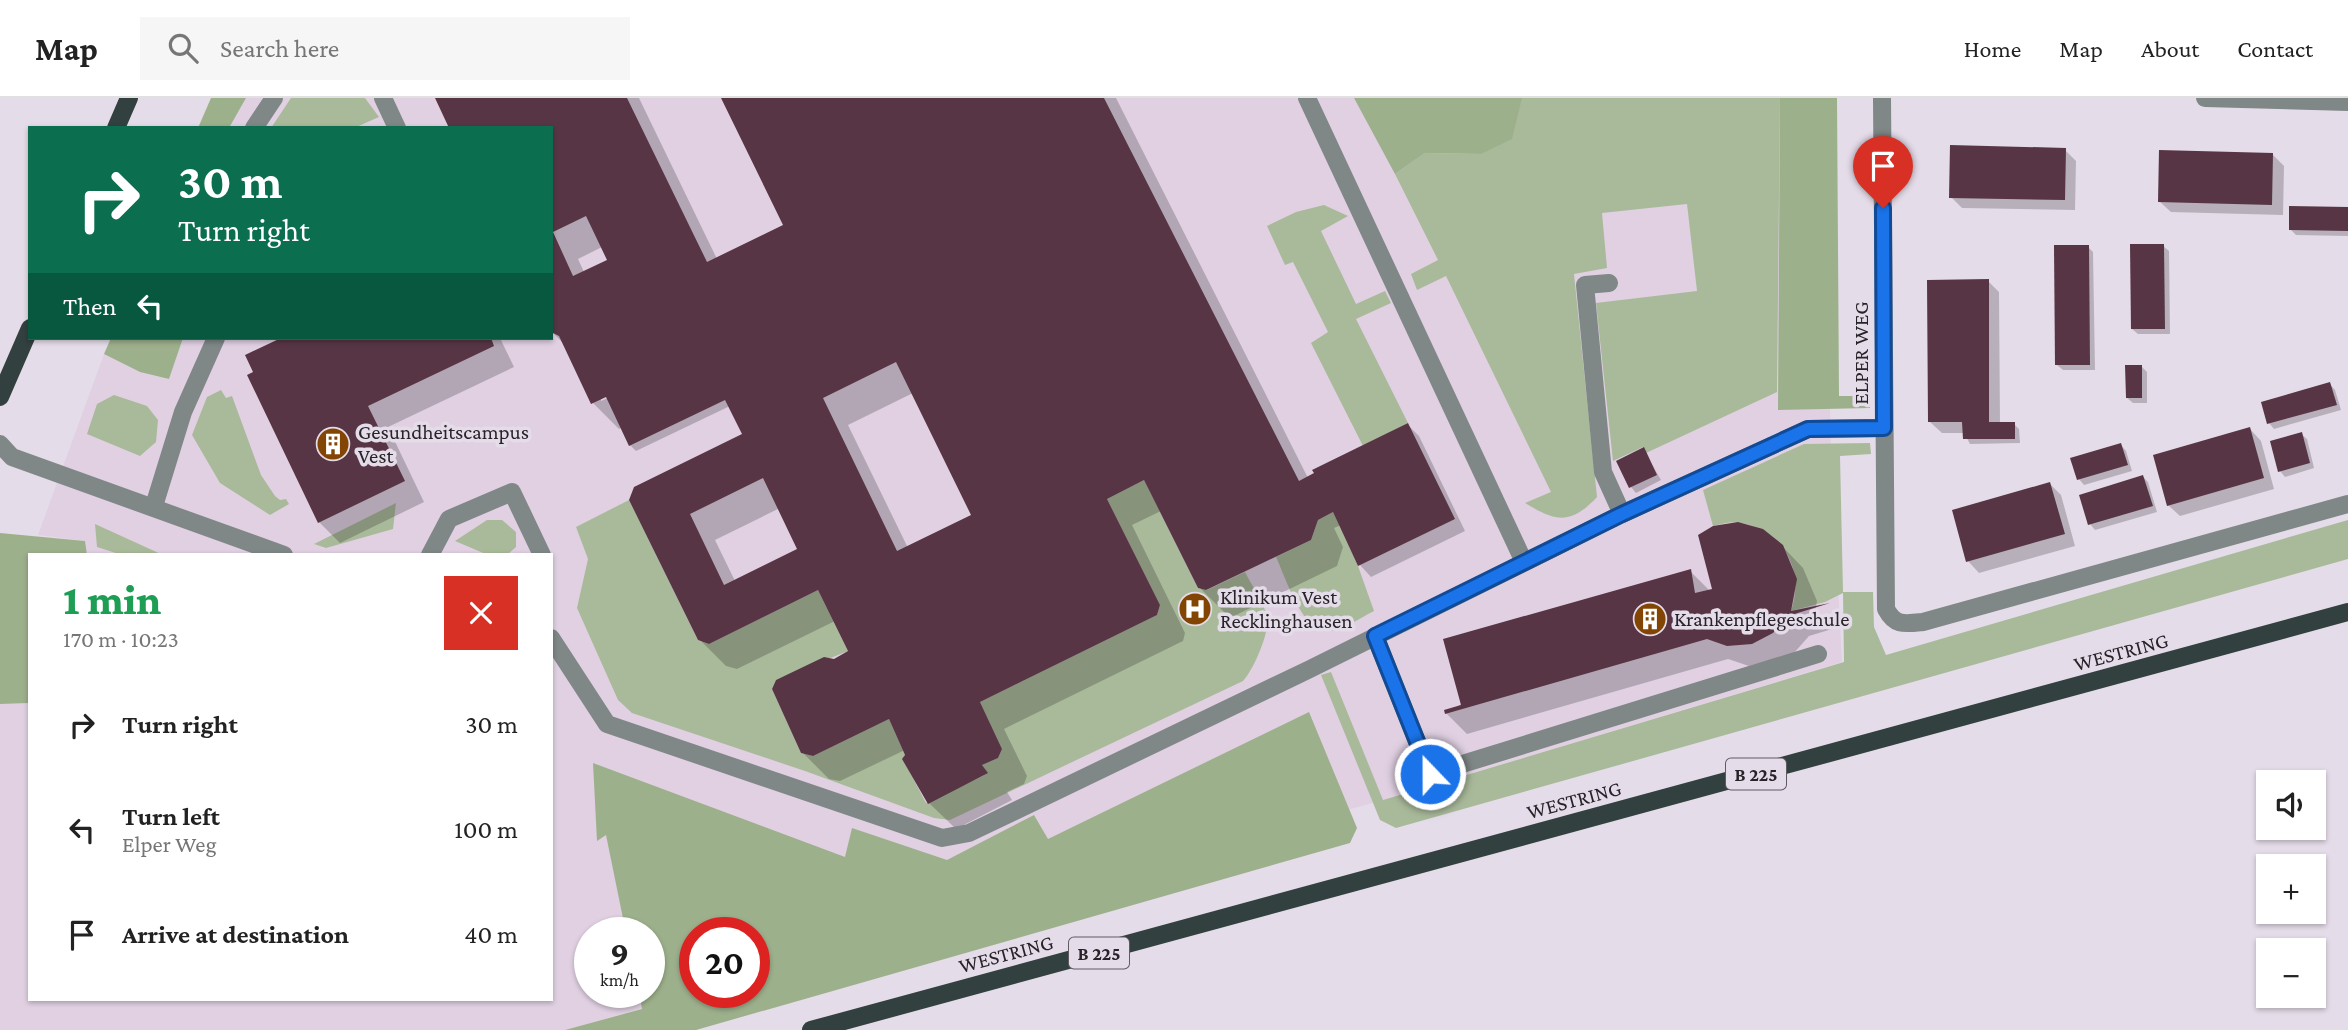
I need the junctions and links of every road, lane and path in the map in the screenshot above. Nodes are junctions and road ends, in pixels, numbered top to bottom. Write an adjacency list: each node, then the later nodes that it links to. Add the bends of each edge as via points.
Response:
1 (129, 98): 8 (main road)
2 (274, 98): 9 (street)
3 (383, 98): 10 (street)
4 (1307, 98): 23 (street)
5 (1882, 98): 15 (street, ELPER WEG)
6 (2205, 98): 7 (street)
7 (2348, 102)
8 (117, 126)
9 (255, 126)
10 (396, 126)
11 (1609, 283): 19 (street, via 1585,285 1603,472)
12 (28, 333): 14 (main road)
13 (215, 340): 18 (street, via 183,412)
14 (0, 397)
15 (1884, 428): 17 (street, ELPER WEG, via 1886,609 1892,620 1902,624 1923,622); 19 (street, via 1808,429)
16 (0, 444): 18 (street, via 12,457)
17 (2348, 504)
18 (154, 506): 20 (street)
19 (1622, 514): 23 (street)
20 (277, 553)
21 (431, 553): 22 (street, via 449,519 512,492)
22 (541, 553)
23 (1524, 562): 25 (street)
24 (2348, 612): 28 (main road, WESTRING / B 225)
25 (1375, 636): 26 (street, via 969,832 942,838 607,724); 27 (street, via 1430,774)
26 (553, 641)
27 (1818, 654)
28 (811, 1030)

